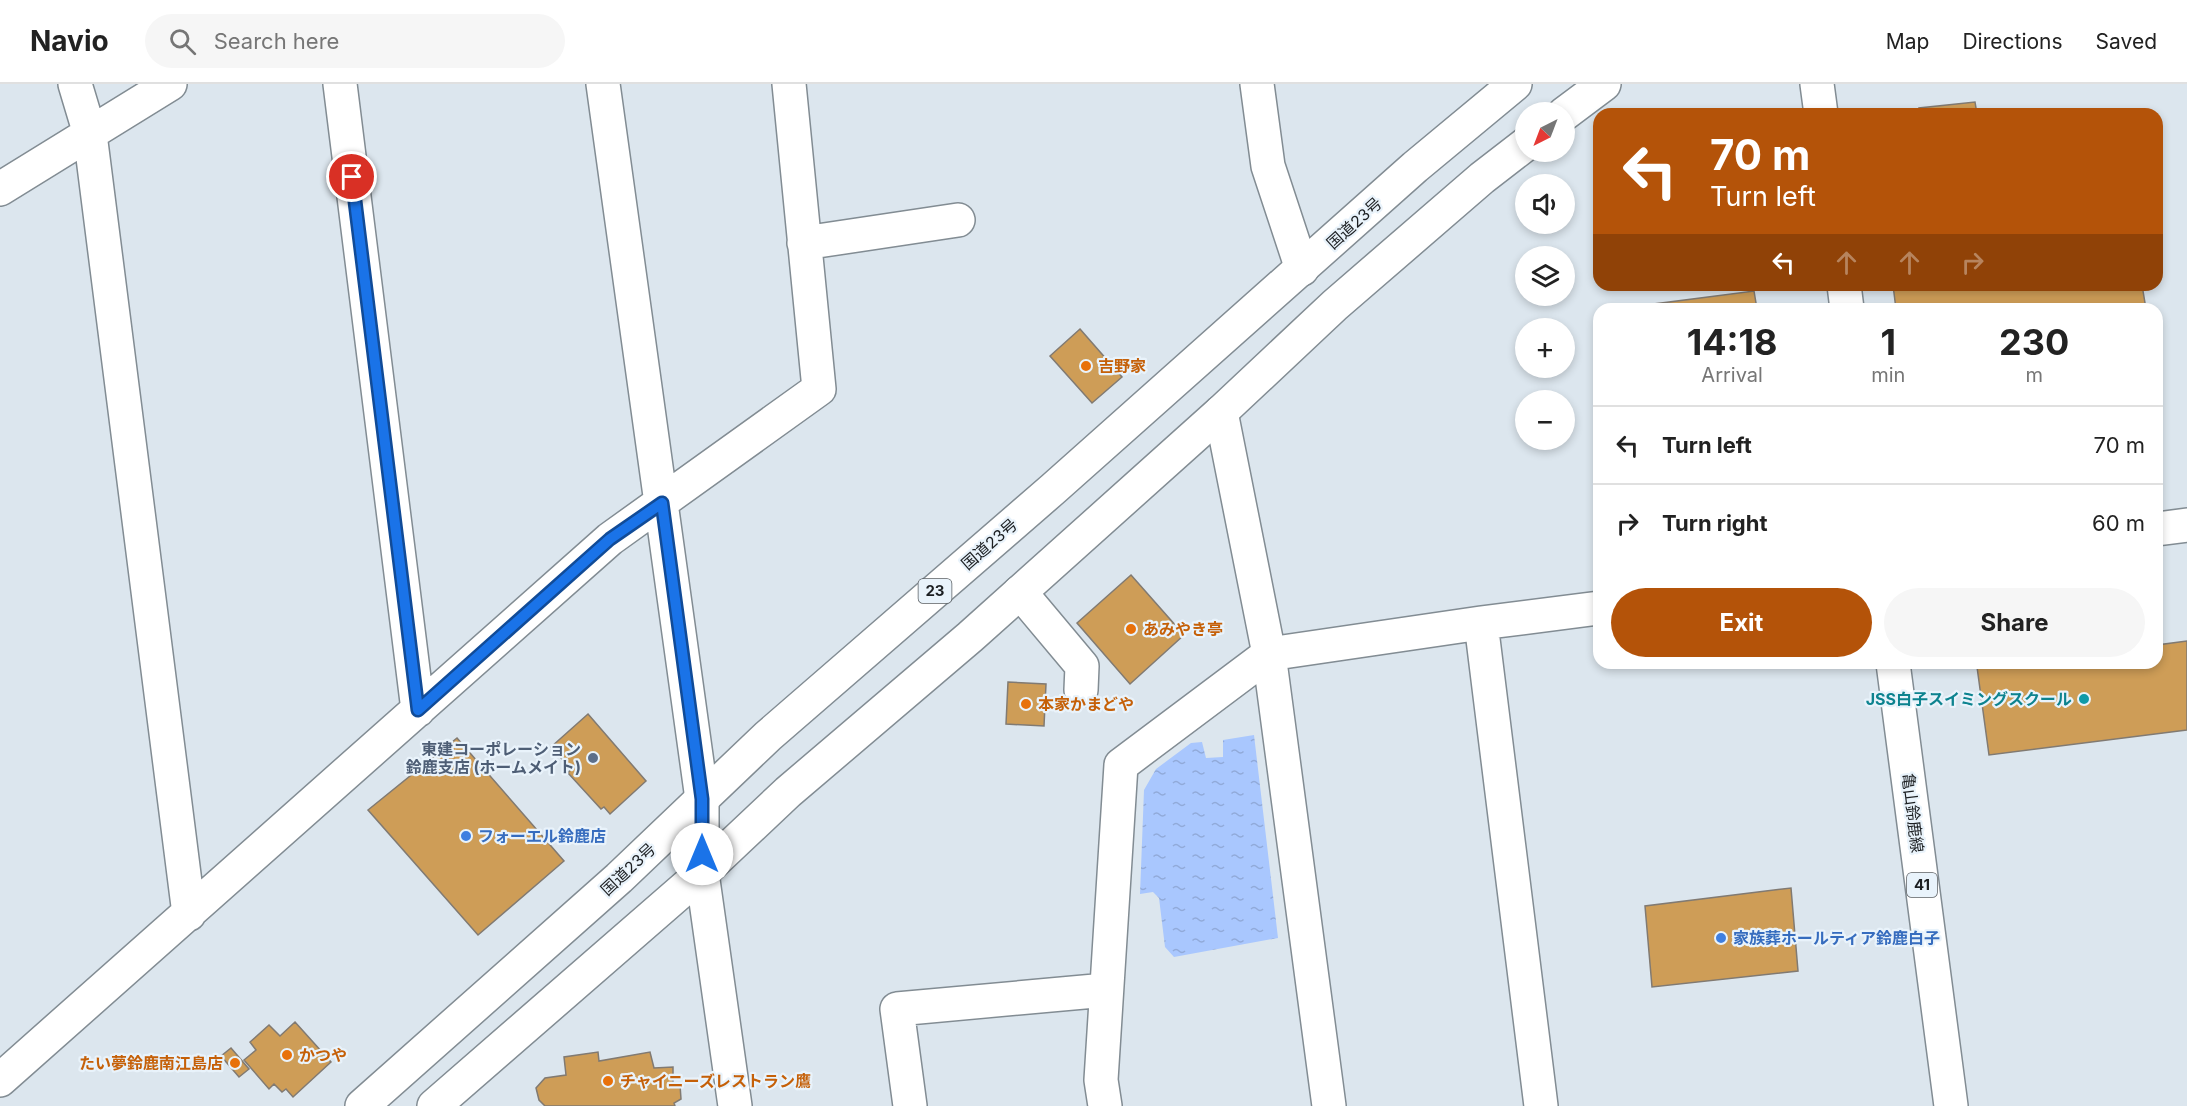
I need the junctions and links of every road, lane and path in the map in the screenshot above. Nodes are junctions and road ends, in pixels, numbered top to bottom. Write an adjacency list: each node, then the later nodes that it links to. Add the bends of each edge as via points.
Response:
1 (75, 84): 12 (main road)
2 (170, 84): 12 (main road)
3 (340, 84): 28 (main road)
4 (603, 84): 19 (main road)
5 (789, 84): 16 (main road)
6 (1257, 84): 17 (main road, via 1268,166)
7 (1515, 84): 17 (main road, 国道23号 / 23)
8 (1604, 84): 10 (main road)
9 (1817, 84): 11 (main road)
10 (1575, 106)
11 (1820, 108)
12 (90, 134): 14 (main road); 31 (main road)
13 (1515, 152): 18 (main road, via 1335,305)
14 (0, 189)
15 (958, 220): 16 (main road)
16 (804, 243): 19 (main road, via 819,388)
17 (1302, 269): 29 (main road, 国道23号 / 23, via 768,736)
18 (1221, 412): 22 (main road); 25 (main road)
19 (662, 503): 28 (main road, via 610,539); 29 (main road)
20 (2187, 525): 21 (main road)
21 (2163, 528)
22 (1020, 592): 27 (main road, via 1082,666); 30 (main road, via 788,792)
23 (1593, 609): 24 (main road)
24 (1481, 623): 25 (main road); 40 (main road)
25 (1269, 654): 32 (main road, via 1121,765); 39 (main road)
26 (1894, 669): 41 (main road, 亀山鈴鹿線 / 41)
27 (1082, 690)
28 (418, 710): 31 (main road)
29 (702, 799): 30 (main road); 34 (main road, 国道23号 / 23, via 619,878)
30 (702, 873): 35 (main road); 36 (main road)
31 (189, 914): 33 (main road)
32 (1106, 990): 37 (main road, via 897,1009); 38 (main road, via 1101,1080)
33 (0, 1080)
34 (362, 1106)
35 (434, 1106)
36 (735, 1106)
37 (910, 1106)
38 (1105, 1106)
39 (1329, 1106)
40 (1541, 1106)
41 (1951, 1106)

